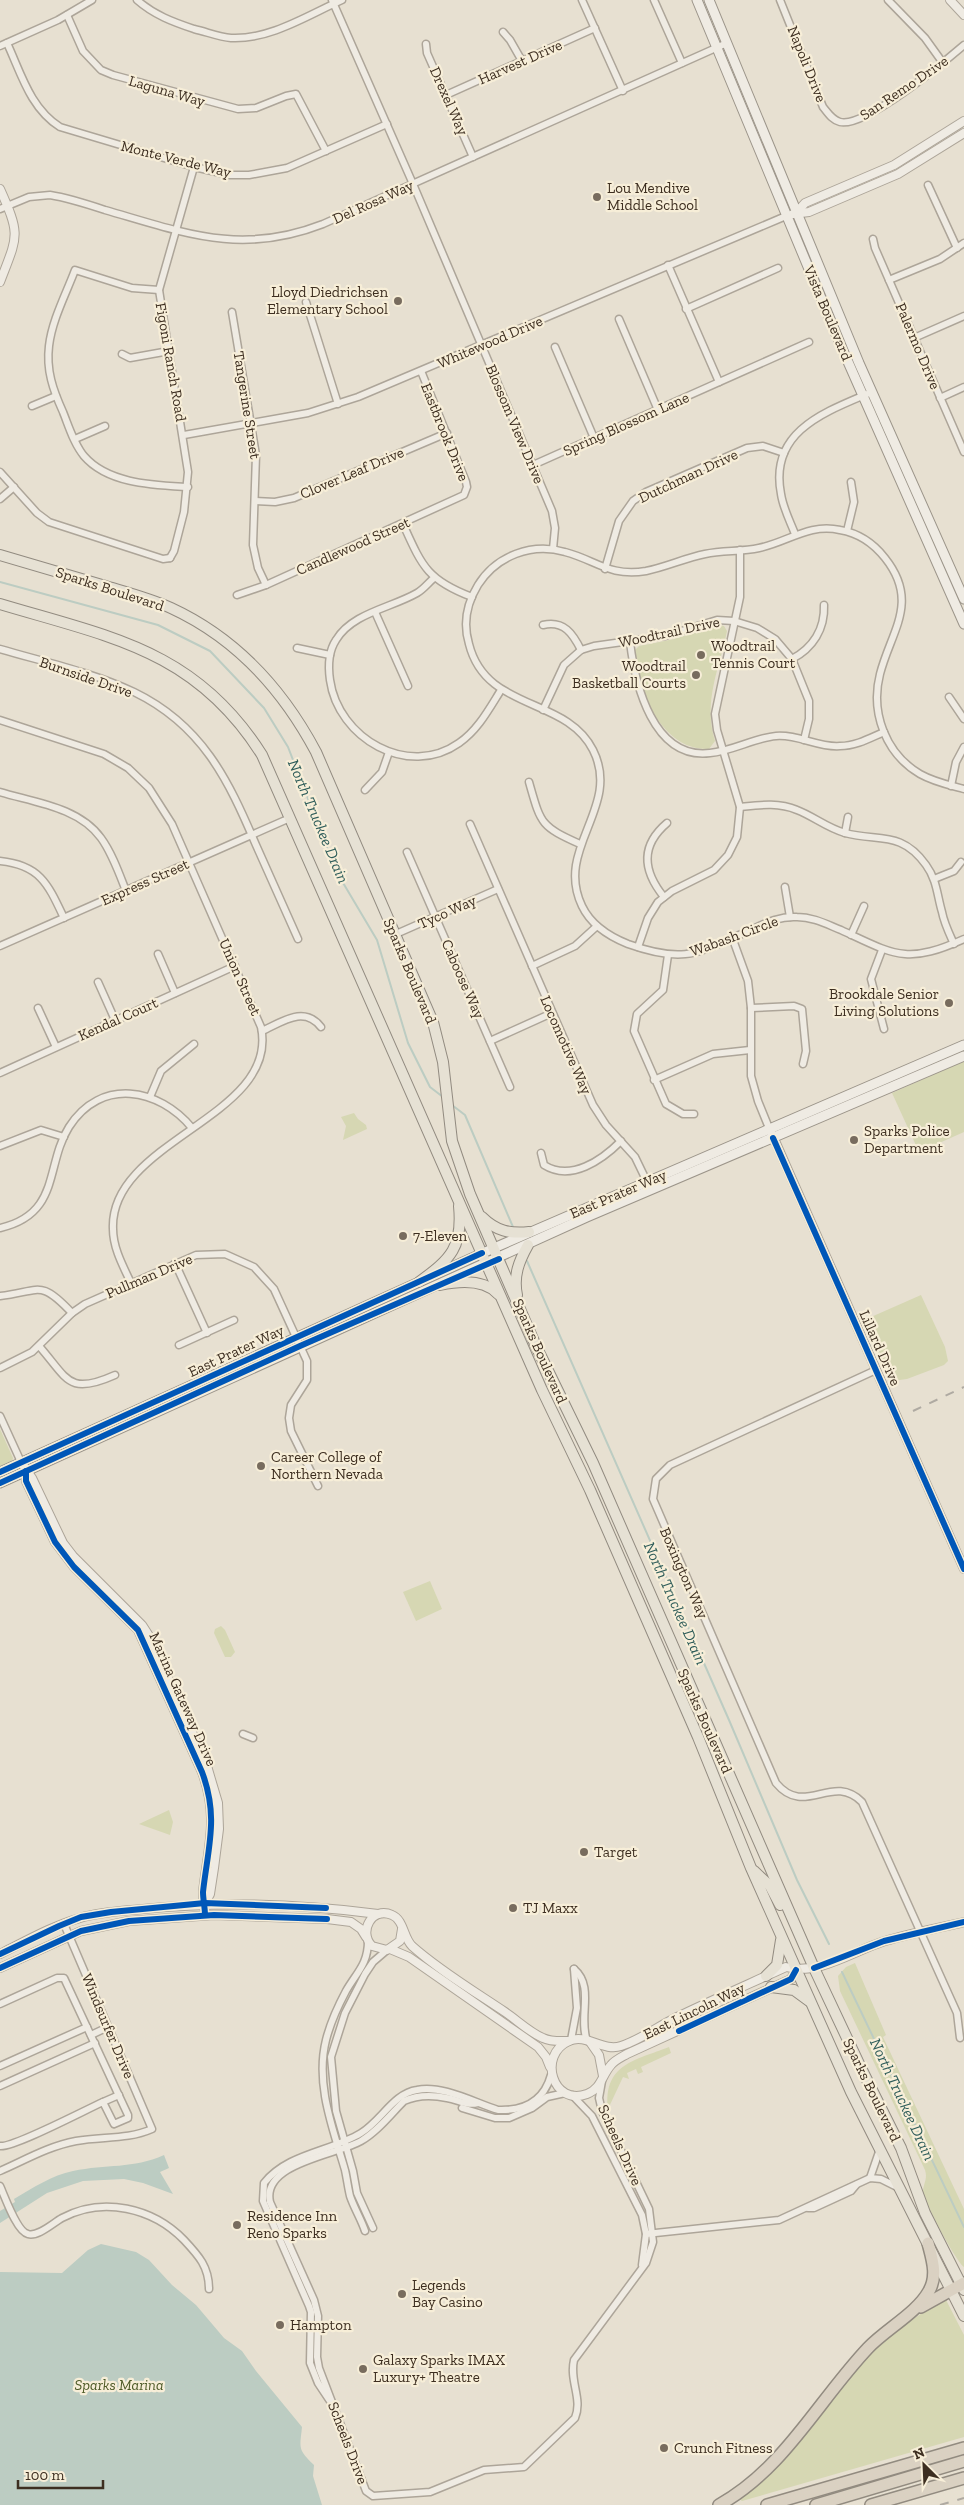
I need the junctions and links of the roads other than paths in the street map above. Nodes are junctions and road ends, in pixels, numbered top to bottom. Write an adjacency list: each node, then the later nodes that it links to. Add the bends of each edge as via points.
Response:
1 (92, 0): 12 (street)
2 (137, 0): 11 (street, via 152,12 176,23 220,36 241,38 273,31)
3 (342, 0): 11 (street)
4 (582, 0): 14 (street)
5 (654, 0): 24 (street)
6 (697, 0): 21 (main road, Vista Boulevard)
7 (709, 0): 16 (main road, Vista Boulevard)
8 (780, 0): 28 (street, Napoli Drive, via 823,107)
9 (888, 0): 23 (street)
10 (950, 0): 13 (street)
11 (333, 2): 29 (street, Blossom View Drive)
12 (67, 15): 17 (street); 31 (street, Laguna Way, via 88,58 108,74 238,109 256,108 296,94)
13 (964, 15)
14 (595, 28): 22 (street, Harvest Drive); 25 (street)
15 (503, 32): 22 (street)
16 (727, 42): 21 (street, Del Rosa Way); 38 (main road, Vista Boulevard)
17 (7, 43): 20 (street); 33 (street, Monte Verde Way, via 33,101 52,122 68,130)
18 (426, 44): 26 (street, Drexel Way)
19 (964, 45): 23 (street, San Remo Drive)
20 (0, 46)
21 (718, 47): 24 (street, Del Rosa Way); 39 (main road, Vista Boulevard)
22 (522, 61): 26 (street, Harvest Drive)
23 (943, 62): 28 (street, San Remo Drive, via 866,117 854,122)
24 (682, 64): 25 (street, Del Rosa Way)
25 (623, 91): 32 (street, Del Rosa Way)
26 (446, 95): 32 (street, Drexel Way)
27 (964, 121): 38 (street, via 902,161 805,203)
28 (840, 122)
29 (387, 124): 31 (street, Monte Verde Way); 34 (street, Blossom View Drive)
30 (964, 133): 38 (street, via 898,174 809,212)
31 (326, 151): 33 (street, Monte Verde Way, via 287,168 261,174 230,175)
32 (473, 157): 34 (street, Del Rosa Way)
33 (194, 167): 40 (street, Figoni Ranch Road)
34 (413, 184): 40 (street, Del Rosa Way, via 316,227 277,238 230,240); 56 (street, Blossom View Drive)
35 (928, 185): 43 (street)
36 (0, 189): 37 (street)
37 (4, 208): 40 (street, Del Rosa Way, via 29,197 50,195); 47 (street, via 14,221 16,235)
38 (796, 213): 39 (street); 63 (main road, Vista Boulevard)
39 (786, 216): 44 (street, Whitewood Drive); 64 (main road, Vista Boulevard)
40 (175, 230): 48 (street, Figoni Ranch Road)
41 (874, 239): 46 (street, Palermo Drive)
42 (964, 243): 43 (street)
43 (957, 248): 46 (street, via 940,259)
44 (668, 265): 50 (street); 56 (street, Whitewood Drive)
45 (778, 268): 50 (street)
46 (889, 280): 54 (street, Palermo Drive)
47 (0, 282)
48 (159, 290): 58 (street, Figoni Ranch Road); 65 (street, via 132,288 75,270 49,344 48,367)
49 (306, 302): 67 (street)
50 (686, 309): 61 (street)
51 (232, 312): 70 (street, Tangerine Street)
52 (964, 316): 54 (street)
53 (619, 319): 69 (street)
54 (914, 338): 66 (street, Palermo Drive)
55 (810, 342): 61 (street, Spring Blossom Lane)
56 (482, 345): 60 (street, Whitewood Drive); 78 (street, Blossom View Drive)
57 (556, 347): 74 (street)
58 (169, 351): 59 (street, via 130,358); 73 (street, Figoni Ranch Road)
59 (122, 354)
60 (421, 372): 67 (street, Whitewood Drive); 72 (street, Eastbrook Drive)
61 (719, 382): 69 (street, Spring Blossom Lane)
62 (964, 386): 66 (street)
63 (872, 391): 64 (street); 97 (main road, Vista Boulevard)
64 (862, 395): 77 (street, via 809,422 795,434); 102 (main road, Vista Boulevard)
65 (56, 396): 68 (street); 75 (street)
66 (940, 398): 76 (street, Palermo Drive)
67 (338, 404): 70 (street, Whitewood Drive)
68 (32, 406)
69 (658, 410): 74 (street, Spring Blossom Lane)
70 (250, 424): 73 (street, Whitewood Drive); 85 (street, Tangerine Street, via 256,455)
71 (105, 426): 75 (street)
72 (447, 433): 83 (street, Eastbrook Drive); 85 (street, Clover Leaf Drive, via 294,498 275,502)
73 (184, 435): 81 (street, Figoni Ranch Road)
74 (594, 438): 78 (street, Spring Blossom Lane)
75 (74, 440): 81 (street, via 84,456 106,472 144,484)
76 (964, 452)
77 (784, 453): 88 (street, via 780,489); 92 (street, Dutchman Drive, via 763,446 748,448 639,496 622,514)
78 (533, 465): 89 (street, Blossom View Drive, via 554,519)
79 (0, 472): 82 (street)
80 (851, 482): 87 (street, via 854,502)
81 (188, 486): 82 (street, Figoni Ranch Road, via 171,560 53,524 37,513)
82 (14, 487): 84 (street)
83 (467, 492): 86 (street, Candlewood Street, via 457,500)
84 (0, 499)
85 (255, 501): 94 (street, Tangerine Street, via 253,545)
86 (403, 524): 93 (street, via 421,562); 94 (street, Candlewood Street)
87 (847, 532): 88 (street, Wabash Circle, via 826,528); 116 (street, Wabash Circle, via 867,541 883,555 894,572 900,591 899,624 877,689 878,711)
88 (795, 534): 90 (street, Wabash Circle, via 762,548)
89 (553, 549): 92 (street, Wabash Circle); 96 (street, Wabash Circle, via 522,551 504,559 482,579)
90 (740, 550): 92 (street, Wabash Circle, via 709,553 643,571); 101 (street, via 740,597)
91 (0, 555): 148 (main road, Sparks Boulevard, via 141,596 170,608 225,640 252,664 288,704 316,752)
92 (606, 569)
93 (434, 578): 96 (street); 100 (street, via 418,593)
94 (266, 585): 95 (street, Candlewood Street)
95 (237, 595)
96 (472, 597): 111 (street, Wabash Circle, via 466,626 470,648 478,668)
97 (964, 599)
98 (0, 604): 128 (main road, Sparks Boulevard, via 127,642 165,660 204,686 254,742 272,774)
99 (824, 605): 109 (street, via 824,617 812,644)
100 (375, 612): 108 (street, via 347,626); 110 (street)
101 (734, 621): 104 (street, Woodtrail Drive, via 712,621 665,636); 109 (street, Woodtrail Drive, via 757,628 775,639); 119 (street, via 715,714)
102 (964, 624)
103 (543, 626): 107 (street, via 555,624 568,629)
104 (630, 642): 107 (street, Woodtrail Drive); 119 (street, via 637,686 663,735 687,751 704,754)
105 (297, 648): 108 (street)
106 (0, 649): 132 (street, Burnside Drive, via 116,685 148,699 168,713 189,730 214,758 232,789)
107 (581, 650): 113 (street, via 564,665)
108 (330, 655): 120 (street, via 330,685 339,709 361,736)
109 (792, 659): 117 (street, Woodtrail Drive, via 808,702 809,719)
110 (408, 686)
111 (501, 690): 113 (street, Wabash Circle); 120 (street, via 474,730 450,749 422,756)
112 (949, 697): 114 (street)
113 (542, 710): 133 (street, Wabash Circle, via 578,729 591,746 599,765 600,796)
114 (964, 719)
115 (0, 720): 137 (street, Union Street, via 90,748 128,768 158,799)
116 (884, 732): 117 (street, via 855,744 839,746); 122 (street, Wabash Circle, via 894,750 910,767 930,780)
117 (804, 740): 119 (street, via 777,736)
118 (964, 747): 122 (street, via 956,762)
119 (723, 751): 126 (street)
120 (389, 752): 124 (street, via 382,772)
121 (529, 782): 133 (street, via 539,815 546,826)
122 (951, 786): 123 (street, Wabash Circle)
123 (964, 789)
124 (365, 790)
125 (0, 792): 141 (street, via 68,812 86,822 106,845)
126 (740, 807): 131 (street, via 787,806); 142 (street, via 737,837 721,863 706,876)
127 (848, 817): 131 (street)
128 (290, 818): 132 (street, Express Street); 190 (main road, Sparks Boulevard)
129 (667, 823): 142 (street, via 658,830 647,860 651,879)
130 (470, 824): 140 (street, Locomotive Way)
131 (845, 833): 138 (street, via 886,838 903,845 920,857)
132 (252, 836): 137 (street, Express Street); 151 (street, Burnside Drive)
133 (580, 844): 147 (street, Wabash Circle, via 575,883 580,903)
134 (407, 852): 144 (street, Caboose Way)
135 (0, 861): 146 (street, via 27,866 40,876)
136 (961, 862): 138 (street, via 954,871)
137 (189, 863): 141 (street, Express Street); 159 (street, Union Street)
138 (934, 879): 153 (street)
139 (785, 887): 145 (street)
140 (498, 890): 144 (street, Tyco Way); 160 (street, Locomotive Way)
141 (126, 891): 146 (street, Express Street)
142 (664, 897): 155 (street, via 648,918)
143 (864, 906): 149 (street)
144 (436, 917): 148 (street, Tyco Way); 170 (street, Caboose Way)
145 (790, 917): 149 (street, Wabash Circle, via 812,918); 150 (street, Wabash Circle)
146 (64, 918): 154 (street, Express Street)
147 (597, 926): 155 (street, Wabash Circle, via 614,938); 160 (street, via 575,946)
148 (396, 934): 191 (main road, Sparks Boulevard, via 433,1022 460,1168)
149 (851, 935): 156 (street, Wabash Circle)
150 (732, 937): 158 (street, Wabash Circle, via 696,952); 164 (street, Lillard Drive, via 745,968)
151 (298, 938)
152 (964, 940): 153 (street, Wabash Circle)
153 (954, 944): 156 (street, Wabash Circle, via 919,955)
154 (0, 946)
155 (638, 947): 158 (street, Wabash Circle)
156 (882, 950): 168 (street, via 871,979)
157 (158, 954): 162 (street)
158 (668, 955): 178 (street, via 663,990 640,1010 634,1025)
159 (235, 966): 162 (street, Kendal Court); 169 (street, Union Street)
160 (532, 966): 165 (street, Locomotive Way)
161 (98, 982): 166 (street)
162 (175, 993): 166 (street, Kendal Court)
163 (38, 1008): 173 (street)
164 (751, 1008): 174 (street, Lillard Drive); 176 (street, via 794,1006 802,1009 806,1051)
165 (552, 1013): 170 (street); 186 (street, Locomotive Way, via 593,1106)
166 (116, 1020): 173 (street, Kendal Court)
167 (321, 1027): 169 (street, via 308,1017 297,1016)
168 (884, 1029)
169 (262, 1031): 182 (street, Union Street, via 262,1053 252,1078)
170 (490, 1041): 179 (street, Caboose Way)
171 (194, 1044): 180 (street, via 161,1071)
172 (964, 1045): 183 (main road, East Prater Way)
173 (56, 1047): 177 (street, Kendal Court)
174 (750, 1050): 178 (street, via 713,1054); 183 (street, Lillard Drive, via 754,1089)
175 (964, 1056): 185 (main road, East Prater Way)
176 (803, 1064)
177 (0, 1072)
178 (654, 1080): 181 (street, via 670,1108 683,1114)
179 (510, 1087)
180 (150, 1097): 182 (street, via 176,1110); 184 (street, via 130,1094 102,1099 77,1116)
181 (694, 1114)
182 (192, 1128): 201 (street, Union Street, via 136,1173 118,1198 113,1218 114,1239)
183 (769, 1128): 185 (street, Lillard Drive); 189 (main road, East Prater Way)
184 (64, 1137): 187 (street, via 42,1130); 192 (street, via 51,1182 42,1200 21,1220)
185 (773, 1138): 189 (main road, East Prater Way); 214 (street, Lillard Drive)
186 (621, 1142): 188 (street, via 603,1158 578,1169 549,1168 544,1165); 189 (street, Locomotive Way, via 635,1157)
187 (0, 1146)
188 (541, 1153)
189 (649, 1186): 193 (main road, East Prater Way); 194 (main road, East Prater Way)
190 (458, 1198): 196 (main road, Sparks Boulevard); 200 (main road, via 458,1244 442,1264)
191 (479, 1214): 193 (main road, via 498,1229); 195 (main road, Sparks Boulevard)
192 (0, 1228)
193 (529, 1232): 195 (main road, East Prater Way)
194 (528, 1245): 197 (main road, East Prater Way); 205 (main road, via 518,1265 516,1278)
195 (494, 1248): 196 (main road, East Prater Way); 197 (main road, Sparks Boulevard)
196 (482, 1253): 199 (main road, Sparks Boulevard); 200 (main road, East Prater Way)
197 (499, 1259): 199 (main road, East Prater Way); 205 (main road, Sparks Boulevard)
198 (175, 1263): 201 (street, Pullman Drive); 208 (street); 209 (street, Pullman Drive, via 206,1253 225,1254 245,1261 268,1281)
199 (487, 1264): 202 (main road, East Prater Way); 204 (main road, Sparks Boulevard)
200 (419, 1282): 209 (main road, East Prater Way)
201 (131, 1283): 206 (street, Pullman Drive)
202 (440, 1285): 204 (main road, via 463,1282 488,1286); 209 (main road, East Prater Way)
203 (0, 1296): 206 (street, via 44,1289 55,1295)
204 (504, 1302): 212 (main road, Sparks Boulevard)
205 (520, 1308): 216 (main road, Sparks Boulevard)
206 (72, 1313): 211 (street, Pullman Drive)
207 (234, 1320): 208 (street)
208 (207, 1333): 210 (street)
209 (298, 1342): 218 (main road, East Prater Way); 219 (main road, East Prater Way); 222 (street, Pullman Drive, via 307,1361 308,1374 305,1386 291,1405 289,1424)
210 (180, 1345)
211 (39, 1346): 213 (street, Pullman Drive); 215 (street, via 73,1383 90,1385)
212 (527, 1355): 216 (main road, via 534,1358 553,1396); 224 (main road, Sparks Boulevard)
213 (0, 1368)
214 (876, 1370): 223 (street, Lillard Drive); 235 (street, Boxington Way, via 670,1465 656,1479 653,1499 776,1783 798,1797 839,1790 858,1797 866,1807)
215 (115, 1375)
216 (567, 1411): 225 (main road, Sparks Boulevard, via 593,1463)
217 (0, 1416): 218 (street)
218 (22, 1462): 219 (street, Marina Gateway Drive); 220 (main road, East Prater Way)
219 (26, 1471): 221 (main road, East Prater Way); 229 (street, Marina Gateway Drive, via 26,1481 55,1542 74,1567 138,1630 202,1772 212,1808)
220 (0, 1472)
221 (0, 1483)
222 (318, 1486)
223 (964, 1569)
224 (636, 1596): 225 (main road, via 649,1609 687,1698); 228 (main road, Sparks Boulevard, via 725,1799)
225 (705, 1720): 242 (main road, Sparks Boulevard)
226 (243, 1734): 227 (street)
227 (254, 1738)
228 (751, 1868): 237 (main road, Sparks Boulevard); 242 (main road, via 770,1886 806,1962)
229 (204, 1903): 230 (street, via 326,1908); 231 (street, Marina Gateway Drive); 233 (street, via 111,1912 81,1917)
230 (378, 1914): 234 (street, via 395,1917); 238 (street, via 368,1923)
231 (205, 1916): 236 (street, via 129,1921 90,1928); 238 (street, via 351,1922)
232 (964, 1922): 235 (street, East Lincoln Way)
233 (64, 1924): 236 (street, Windsurfer Drive); 240 (street)
234 (402, 1929): 239 (street, via 400,1941); 252 (street, via 410,1944 537,2035 550,2040)
235 (921, 1931): 242 (street, East Lincoln Way, via 881,1942); 251 (street, Boxington Way, via 957,2013)
236 (70, 1936): 241 (street); 249 (street, Windsurfer Drive)
237 (781, 1937): 243 (main road, Sparks Boulevard); 244 (main road, via 777,1965)
238 (367, 1939): 239 (street, via 375,1948); 267 (street, via 367,1959 345,1992 326,2040 324,2089)
239 (389, 1949): 256 (street, via 409,1956 538,2047); 265 (street, via 373,1962 365,1974 345,2013 333,2048 332,2080 336,2111)
240 (0, 1954)
241 (0, 1968)
242 (814, 1968): 243 (street, East Lincoln Way); 281 (main road, Sparks Boulevard, via 902,2148 925,2213)
243 (796, 1970): 244 (street, East Lincoln Way, via 786,1967); 245 (street, East Lincoln Way, via 791,1979); 246 (main road, Sparks Boulevard)
244 (766, 1976): 253 (street, East Lincoln Way, via 624,2045 610,2047)
245 (772, 1988): 246 (main road, via 794,1990); 257 (street, East Lincoln Way, via 627,2054 610,2065)
246 (812, 2003): 268 (main road, Sparks Boulevard)
247 (0, 2004): 248 (street, via 61,1977)
248 (87, 2026): 250 (street); 255 (street)
249 (108, 2027): 250 (street); 269 (street, Windsurfer Drive, via 152,2129 126,2138 89,2139 60,2145)
250 (91, 2035): 254 (street)
251 (960, 2038)
252 (570, 2040): 253 (street); 253 (street, via 577,2008 574,1969 585,1989 583,2021); 256 (street, via 557,2051)
253 (589, 2041): 257 (street, via 599,2055)
254 (94, 2043): 258 (street); 261 (street)
255 (0, 2066)
256 (551, 2071): 260 (street, via 560,2089); 264 (street, via 547,2090 518,2109 498,2110)
257 (603, 2079): 260 (street, via 587,2094); 277 (street, Scheels Drive, via 599,2098 602,2112 649,2209)
258 (0, 2086)
259 (419, 2093): 262 (street); 264 (street, via 449,2093); 265 (street, via 401,2096)
260 (568, 2094): 262 (street, via 547,2097 519,2114 495,2118); 276 (street, Scheels Drive, via 592,2116 642,2214)
261 (119, 2095): 263 (street); 263 (street, via 128,2118 114,2124)
262 (435, 2098): 264 (street, via 447,2098 469,2106)
263 (103, 2102): 266 (street, via 5,2147)
264 (478, 2103)
265 (346, 2144): 267 (street); 273 (street)
266 (0, 2146)
267 (337, 2146): 273 (street); 279 (street, Scheels Drive, via 285,2172 274,2179 269,2189 270,2202); 279 (street, via 280,2167 264,2183 263,2201)
268 (880, 2149): 270 (street); 272 (main road, Sparks Boulevard)
269 (0, 2171)
270 (870, 2178): 272 (street, via 892,2182); 277 (street, via 768,2223)
271 (0, 2186): 282 (street, via 21,2230 28,2234 82,2210 112,2207 134,2210 168,2226 190,2246 207,2268)
272 (901, 2191): 278 (main road, Sparks Boulevard)
273 (354, 2194): 274 (street); 275 (street)
274 (373, 2228)
275 (365, 2231)
276 (646, 2234): 277 (street); 280 (street, Scheels Drive)
277 (654, 2234): 280 (street, Scheels Drive, via 650,2254)
278 (928, 2243): 281 (main road, Sparks Boulevard); 284 (highway, via 934,2266 932,2285 922,2301)
279 (293, 2262): 285 (street, Scheels Drive, via 316,2306 318,2363); 285 (street, via 311,2312 310,2364)
280 (642, 2265): 285 (street, Scheels Drive, via 574,2360 572,2377 578,2406 574,2418 524,2467 484,2470 430,2492 373,2496 366,2491 359,2466)
281 (960, 2286): 283 (main road, Sparks Boulevard); 284 (highway)
282 (209, 2289)
283 (964, 2316)
284 (891, 2327): 289 (highway, via 857,2361 779,2457 750,2484)
285 (333, 2406)
286 (964, 2446): 290 (highway)
287 (964, 2462): 291 (highway)
288 (964, 2478): 292 (highway)
289 (719, 2505)
290 (767, 2505)
291 (816, 2505)
292 (871, 2505)

